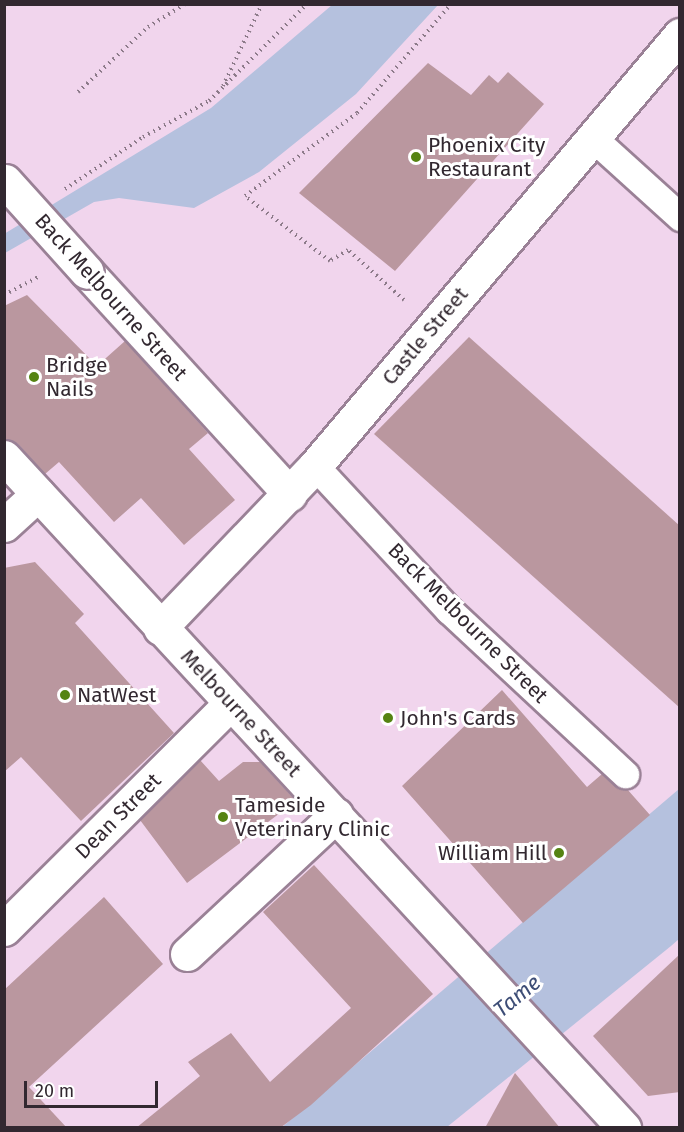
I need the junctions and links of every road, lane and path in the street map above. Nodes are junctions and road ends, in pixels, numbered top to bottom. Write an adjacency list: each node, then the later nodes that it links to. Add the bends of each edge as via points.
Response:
1 (185, 4): 7 (path, via 148,27)
2 (262, 4): 6 (path)
3 (307, 4): 6 (path)
4 (451, 4): 14 (path, via 357,113 245,196 330,261 348,250)
5 (680, 35): 8 (street, Castle Street)
6 (221, 89): 10 (path)
7 (78, 92)
8 (593, 138): 11 (lane); 14 (street, Castle Street)
9 (5, 180): 18 (street, Back Melbourne Street, bridge)
10 (81, 180)
11 (680, 217)
12 (33, 268): 13 (path, via 40,276)
13 (4, 295)
14 (433, 326): 16 (street, Castle Street)
15 (4, 457): 17 (street, Melbourne Street)
16 (315, 466): 18 (street, Castle Street); 22 (lane, Back Melbourne Street, via 449,610)
17 (38, 494): 19 (street); 20 (street, Melbourne Street)
18 (290, 494): 20 (street, Castle Street)
19 (4, 525)
20 (160, 628): 21 (street, Melbourne Street)
21 (231, 702): 23 (street, Melbourne Street); 24 (street, Dean Street)
22 (625, 774)
23 (336, 815): 25 (street); 26 (street, Melbourne Street)
24 (4, 929)
25 (187, 954)
26 (624, 1128)

